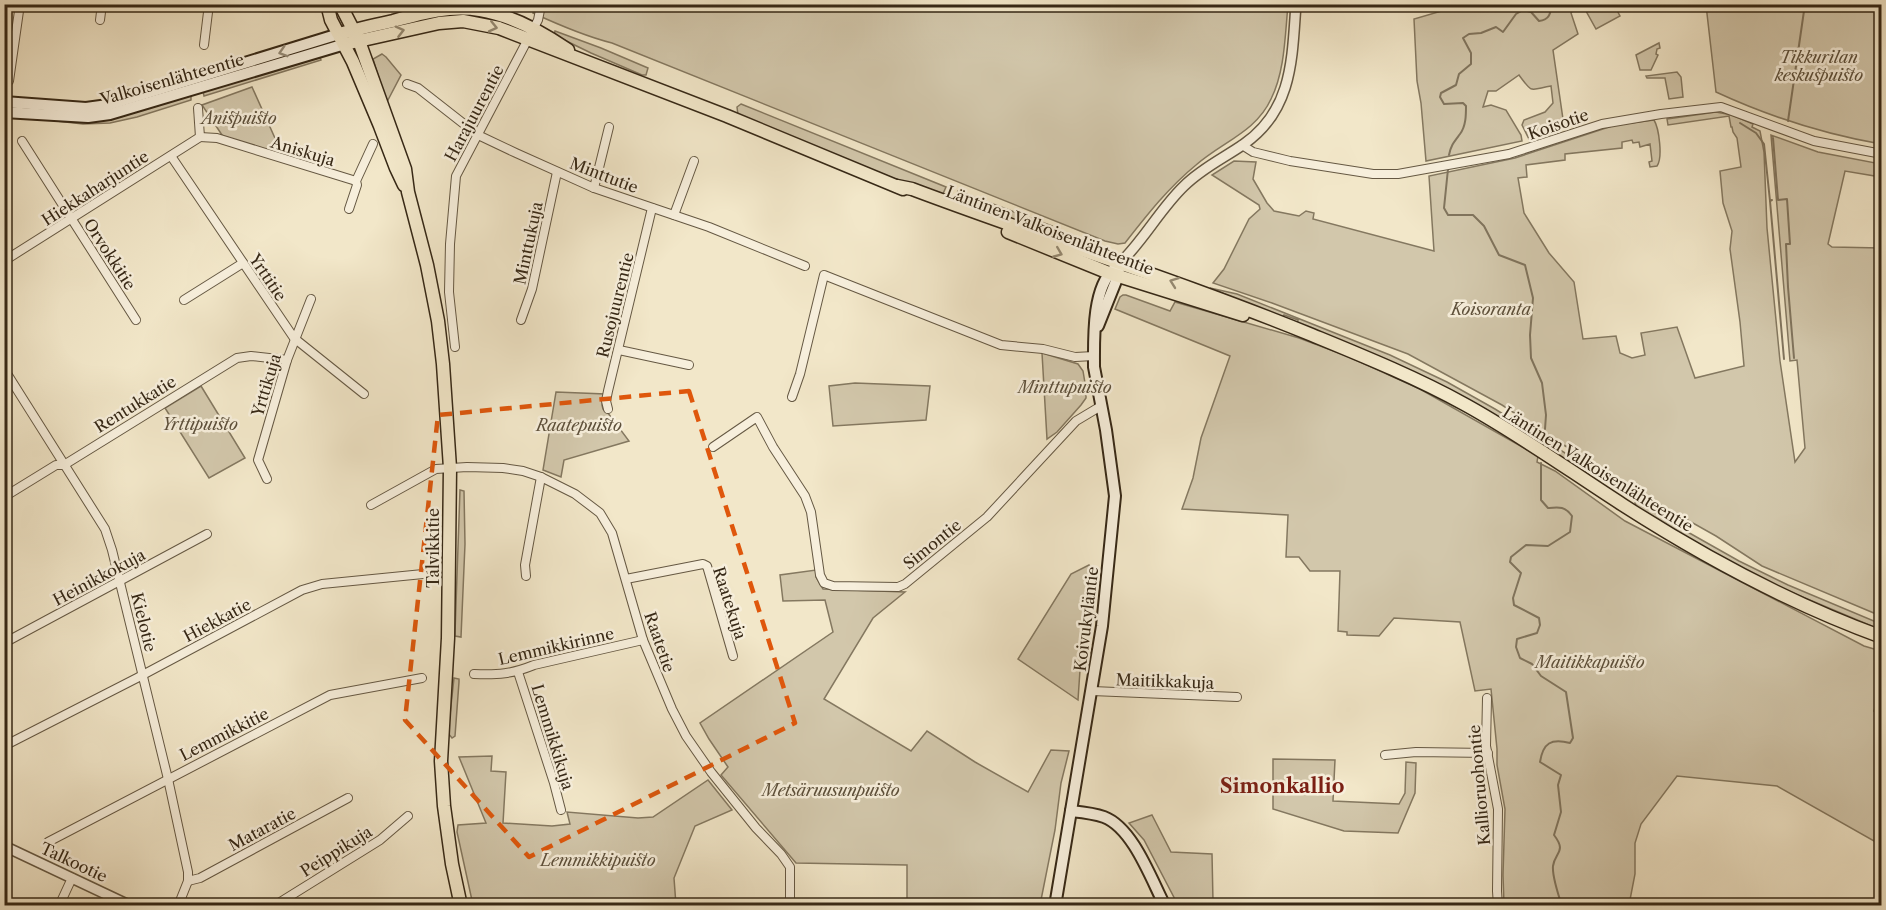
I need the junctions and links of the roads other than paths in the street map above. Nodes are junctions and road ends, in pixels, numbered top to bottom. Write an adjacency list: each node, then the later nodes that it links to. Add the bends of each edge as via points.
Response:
1 (20, 4): 13 (street)
2 (102, 4): 8 (street)
3 (209, 4): 12 (street)
4 (327, 4): 11 (main road, Talvikkitie)
5 (340, 4): 10 (main road, Talvikkitie)
6 (1296, 4): 23 (street, via 1291,67 1282,100 1264,127)
7 (540, 5): 9 (street, Harajuurentie, via 540,16)
8 (100, 20)
9 (531, 34): 10 (main road, Läntinen Valkoisenlähteentie, via 456,21); 19 (street, Harajuurentie); 29 (main road, Läntinen Valkoisenlähteentie, via 549,36 582,59)
10 (356, 35): 11 (main road, Läntinen Valkoisenlähteentie); 31 (main road, Talvikkitie, via 405,169)
11 (342, 39): 15 (main road, Valkoisenlähteentie, one-way to 15, via 108,105 86,108); 17 (main road, Valkoisenlähteentie, via 110,114 88,117); 31 (main road, Talvikkitie)
12 (204, 45)
13 (9, 81)
14 (407, 84): 19 (street, Minttutie, via 418,88)
15 (4, 102)
16 (198, 108): 20 (street)
17 (4, 112)
18 (609, 127): 30 (street)
19 (478, 135): 27 (street, Minttutie); 47 (street, Harajuurentie, via 456,176 449,292)
20 (200, 137): 25 (street, Hiekkaharjuntie); 28 (street, Aniskuja, via 218,138)
21 (21, 141): 35 (street, Orvokkitie)
22 (373, 144): 28 (street)
23 (1242, 145): 24 (street, Koisotie, via 1253,152 1290,161 1398,174 1515,153 1602,124 1721,107 1814,141); 38 (street, via 1184,185)
24 (1881, 154)
25 (171, 156): 35 (street, Hiekkaharjuntie); 37 (street, Yrttitie)
26 (694, 161): 34 (street)
27 (557, 172): 30 (street, Minttutie); 44 (street, Minttukuja, via 532,289)
28 (356, 181): 33 (street)
29 (897, 186): 38 (main road, Läntinen Valkoisenlähteentie); 40 (main road, Läntinen Valkoisenlähteentie, one-way to 40)
30 (594, 188): 32 (street, Minttutie)
31 (408, 192): 59 (main road, Talvikkitie, via 438,321)
32 (652, 208): 34 (street, Minttutie); 48 (street, Rusojuurentie)
33 (349, 209)
34 (674, 214): 39 (street, Minttutie)
35 (72, 219): 36 (street, Hiekkaharjuntie); 43 (street, Orvokkitie)
36 (4, 261)
37 (243, 263): 42 (street); 46 (street, Yrttitie)
38 (1120, 263): 40 (main road); 45 (main road, Läntinen Valkoisenlähteentie, one-way to 38)
39 (805, 266)
40 (1113, 275): 45 (main road, Läntinen Valkoisenlähteentie); 49 (main road, Koivukyläntie, via 1102,289 1096,310)
41 (311, 299): 46 (street, Yrttikuja)
42 (184, 300)
43 (136, 320)
44 (521, 320)
45 (1297, 329): 69 (main road, Läntinen Valkoisenlähteentie, via 1465,405 1722,565)
46 (294, 338): 50 (street, Yrttikuja); 53 (street, Yrttitie)
47 (454, 347)
48 (619, 350): 51 (street); 56 (street, Rusojuurentie, via 606,401)
49 (1094, 356): 54 (street, via 1075,357 1001,345 824,275); 55 (main road, Koivukyläntie)
50 (287, 360): 58 (street, Rentukkatie, via 237,358); 61 (street, Yrttikuja, via 258,460)
51 (689, 364)
52 (4, 369): 58 (street, Kielotie)
53 (364, 394)
54 (792, 397)
55 (1101, 406): 57 (street, Simontie, via 1076,421 987,517 898,587 824,584 805,496 757,417); 77 (main road, Koivukyläntie, via 1115,496)
56 (608, 409)
57 (713, 447)
58 (64, 465): 62 (street, Rentukkatie, via 56,465); 68 (street, Kielotie, via 105,529)
59 (450, 468): 60 (street, Raatetie, via 503,468); 63 (street, Raatetie, via 436,469); 96 (main road, Talvikkitie, via 448,638 441,761 452,864)
60 (541, 477): 66 (street); 67 (street, Raatetie, via 575,494 600,513 612,533)
61 (267, 479)
62 (4, 497)
63 (371, 505)
64 (207, 534): 68 (street, Heinikkokuja)
65 (423, 574): 75 (street, Hiekkatie, via 312,586)
66 (526, 576)
67 (626, 579): 70 (street, Raatetie); 72 (street, Raatekuja, via 707,566)
68 (120, 580): 71 (street, Heinikkokuja); 75 (street, Kielotie)
69 (1881, 637)
70 (643, 639): 73 (street, Lemmikkirinne); 97 (street, Raatetie, via 686,736 724,789 790,867)
71 (4, 643)
72 (733, 656)
73 (518, 672): 74 (street, Lemmikkirinne); 85 (street, Lemmikkikuja)
74 (474, 674)
75 (143, 675): 80 (street, Hiekkatie); 83 (street, Kielotie)
76 (422, 678): 83 (street, Lemmikkitie, via 330,695)
77 (1092, 691): 78 (street, Maitikkakuja); 86 (main road, Koivukyläntie)
78 (1236, 697)
79 (1487, 698): 81 (street, Kallioruohontie)
80 (4, 746)
81 (1488, 753): 82 (street); 100 (street, Kallioruohontie, via 1498,809)
82 (1385, 755)
83 (168, 778): 88 (street, Lemmikkitie); 91 (street, Kielotie)
84 (348, 798): 91 (street, Mataratie)
85 (561, 810)
86 (1071, 811): 98 (main road, Koivukyläntie); 99 (main road, via 1104,817 1122,830)
87 (408, 816): 95 (street, Peippikuja, via 380,840)
88 (48, 842)
89 (4, 846): 90 (street, Talkootie)
90 (72, 878): 92 (street); 93 (street, Talkootie)
91 (188, 881): 94 (street)
92 (59, 906)
93 (131, 906)
94 (178, 906)
95 (274, 906)
96 (461, 906)
97 (790, 906)
98 (1055, 906)
99 (1166, 906)
100 (1498, 906)

